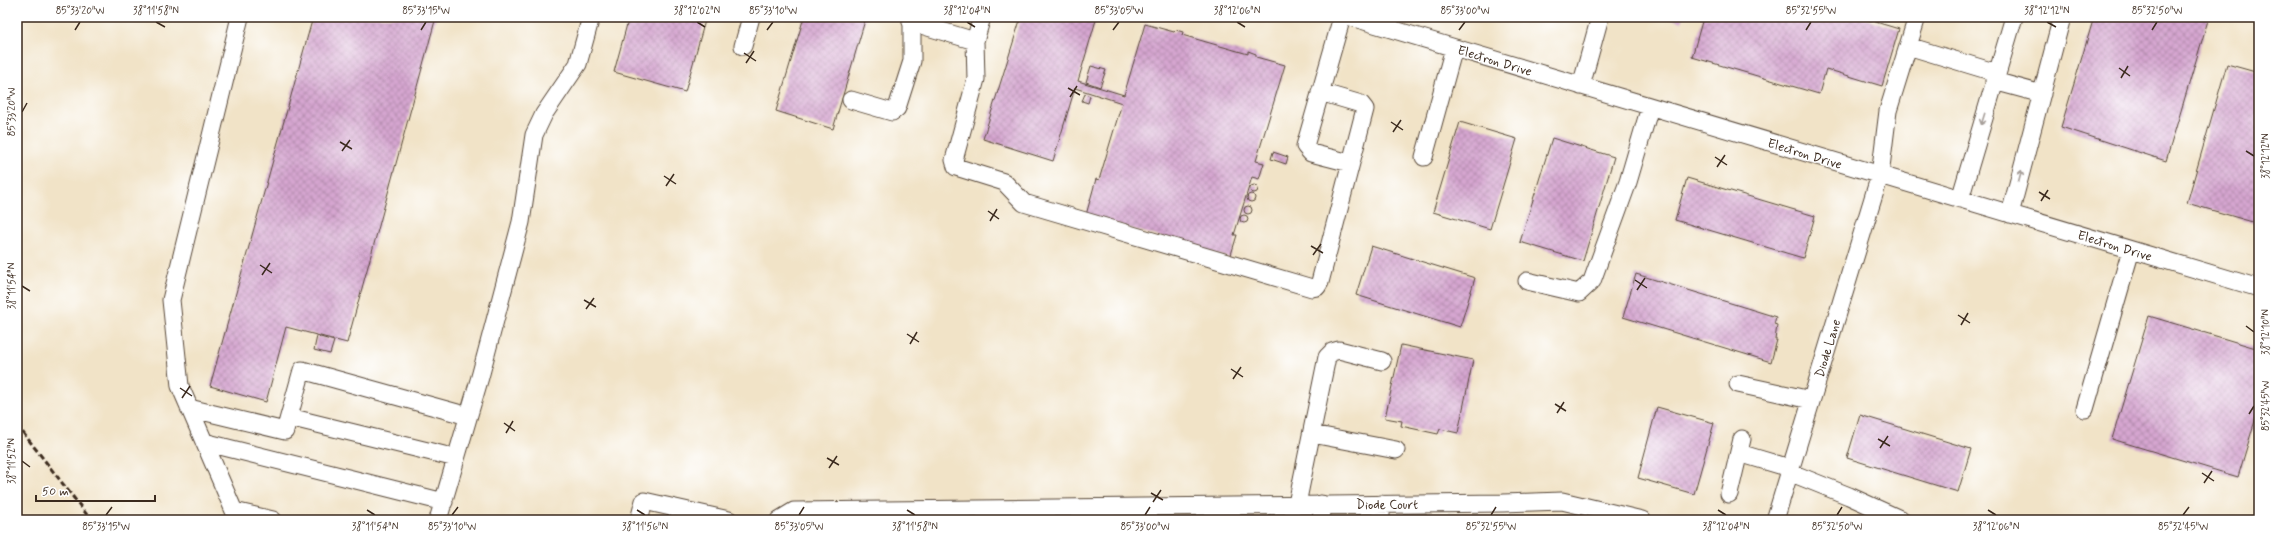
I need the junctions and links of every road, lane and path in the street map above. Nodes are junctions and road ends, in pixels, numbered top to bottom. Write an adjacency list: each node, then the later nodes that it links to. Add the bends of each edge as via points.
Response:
1 (240, 17): 33 (street, via 171,300 180,386)
2 (591, 17): 35 (street, via 578,64 544,114 534,135 521,222)
3 (751, 17): 13 (street)
4 (982, 17): 12 (street)
5 (1342, 17): 18 (street)
6 (1351, 17): 15 (street, Electron Drive)
7 (1600, 17): 17 (street)
8 (1917, 17): 14 (street, Diode Lane)
9 (2014, 17): 16 (street)
10 (2062, 17): 19 (street)
11 (911, 19): 12 (street); 20 (street, via 912,61 897,108 892,112)
12 (975, 41): 23 (street, via 976,79 954,160 956,167 1004,182 1024,203 1317,288)
13 (743, 46)
14 (1908, 46): 16 (street); 24 (street, Diode Lane, via 1888,111)
15 (1454, 48): 17 (street, Electron Drive); 22 (street)
16 (1996, 77): 19 (street); 25 (street, one-way to 25)
17 (1581, 86): 21 (street, Electron Drive)
18 (1320, 92): 23 (street, via 1364,106); 23 (street, via 1305,146 1311,153)
19 (2042, 94): 26 (street, one-way to 19)
20 (851, 100)
21 (1650, 107): 24 (street, Electron Drive); 28 (street, via 1628,182 1592,281 1579,293)
22 (1424, 156)
23 (1350, 162)
24 (1880, 175): 25 (street, Electron Drive); 32 (street, Diode Lane)
25 (1960, 199): 26 (street, Electron Drive)
26 (2010, 214): 27 (street, Electron Drive)
27 (2131, 250): 29 (street, Electron Drive); 34 (street)
28 (1527, 281)
29 (2259, 288)
30 (1382, 361): 37 (street, via 1339,350 1327,357)
31 (1738, 384): 32 (street)
32 (1811, 400): 41 (street, Diode Lane)
33 (189, 408): 36 (street, via 285,431); 38 (street)
34 (2085, 409)
35 (468, 416): 36 (street, via 302,370); 40 (street)
36 (289, 417): 40 (street)
37 (1312, 434): 39 (street); 44 (street)
38 (204, 442): 43 (street); 47 (street)
39 (1396, 450)
40 (456, 458): 43 (street)
41 (1790, 470): 42 (street, via 1741,446); 55 (street, Diode Lane); 56 (street)
42 (1729, 494)
43 (444, 502): 50 (street)
44 (1297, 504): 45 (street, Diode Court); 48 (street, Diode Court)
45 (1321, 512): 46 (street, Diode Court)
46 (1381, 512): 54 (street, Diode Court, via 1562,500)
47 (237, 515): 49 (street)
48 (821, 515): 53 (street, Diode Court, via 794,511)
49 (273, 520)
50 (438, 520)
51 (639, 520): 52 (street, via 644,501)
52 (729, 520)
53 (779, 520)
54 (1642, 520)
55 (1775, 520)
56 (1902, 520)

